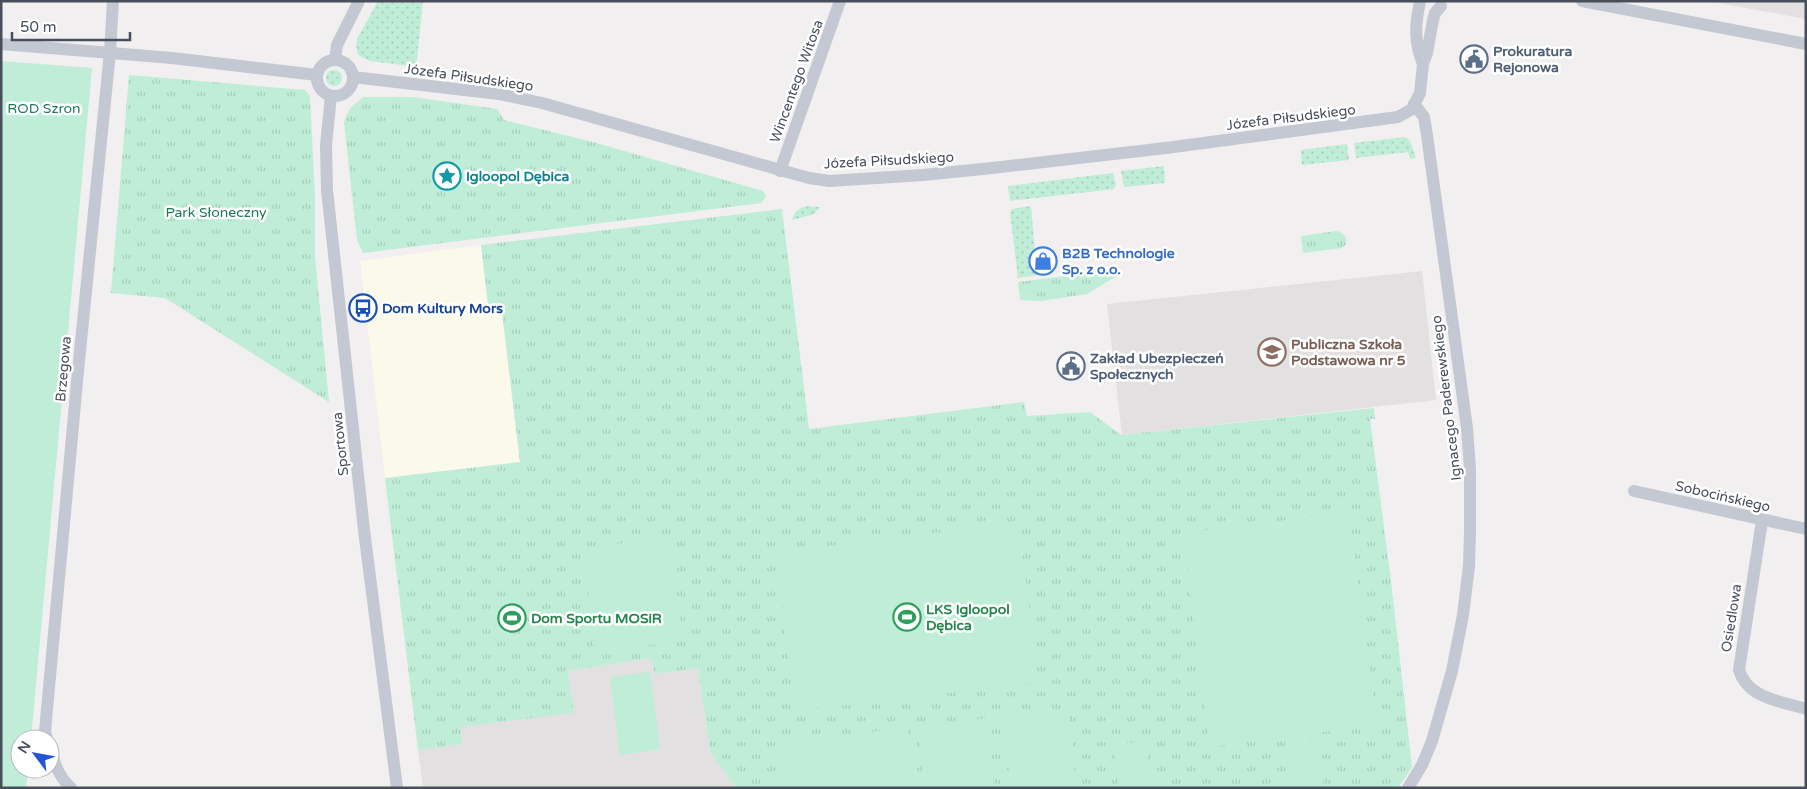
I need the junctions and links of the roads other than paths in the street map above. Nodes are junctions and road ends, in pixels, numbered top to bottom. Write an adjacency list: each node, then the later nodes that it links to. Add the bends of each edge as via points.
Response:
1 (113, 1): 9 (street, Brzegowa)
2 (360, 1): 10 (street, via 337,45)
3 (840, 1): 16 (street, Wincentego Witosa)
4 (1420, 1): 6 (street, via 1427,5); 11 (street, via 1415,30)
5 (1582, 1): 8 (street)
6 (1445, 3): 11 (street, via 1433,20)
7 (1, 44): 9 (street)
8 (1806, 44)
9 (110, 52): 12 (street); 21 (street, Brzegowa)
10 (335, 60): 12 (street, via 323,64); 13 (street, via 346,63)
11 (1423, 64): 15 (street, via 1422,87)
12 (317, 75): 14 (street, via 322,91)
13 (354, 78): 14 (street, via 347,92); 16 (street, Józefa Piłsudskiego, via 499,94 533,101)
14 (331, 96): 24 (street, Sportowa, via 326,145 327,190 364,530)
15 (1414, 104): 16 (street, Józefa Piłsudskiego, via 1403,115 1388,119 1009,166 829,181); 25 (street, Ignacego Paderewskiego, via 1424,117 1467,428 1470,530 1463,615 1452,671 1432,742)
16 (780, 171)
17 (1634, 491): 18 (street, Sobocińskiego)
18 (1762, 520): 19 (street, Sobocińskiego); 20 (street, Osiedlowa, via 1740,670 1742,678 1760,696)
19 (1806, 529)
20 (1806, 709)
21 (45, 729)
22 (60, 773): 23 (street)
23 (71, 788)
24 (397, 788)
25 (1408, 788)

